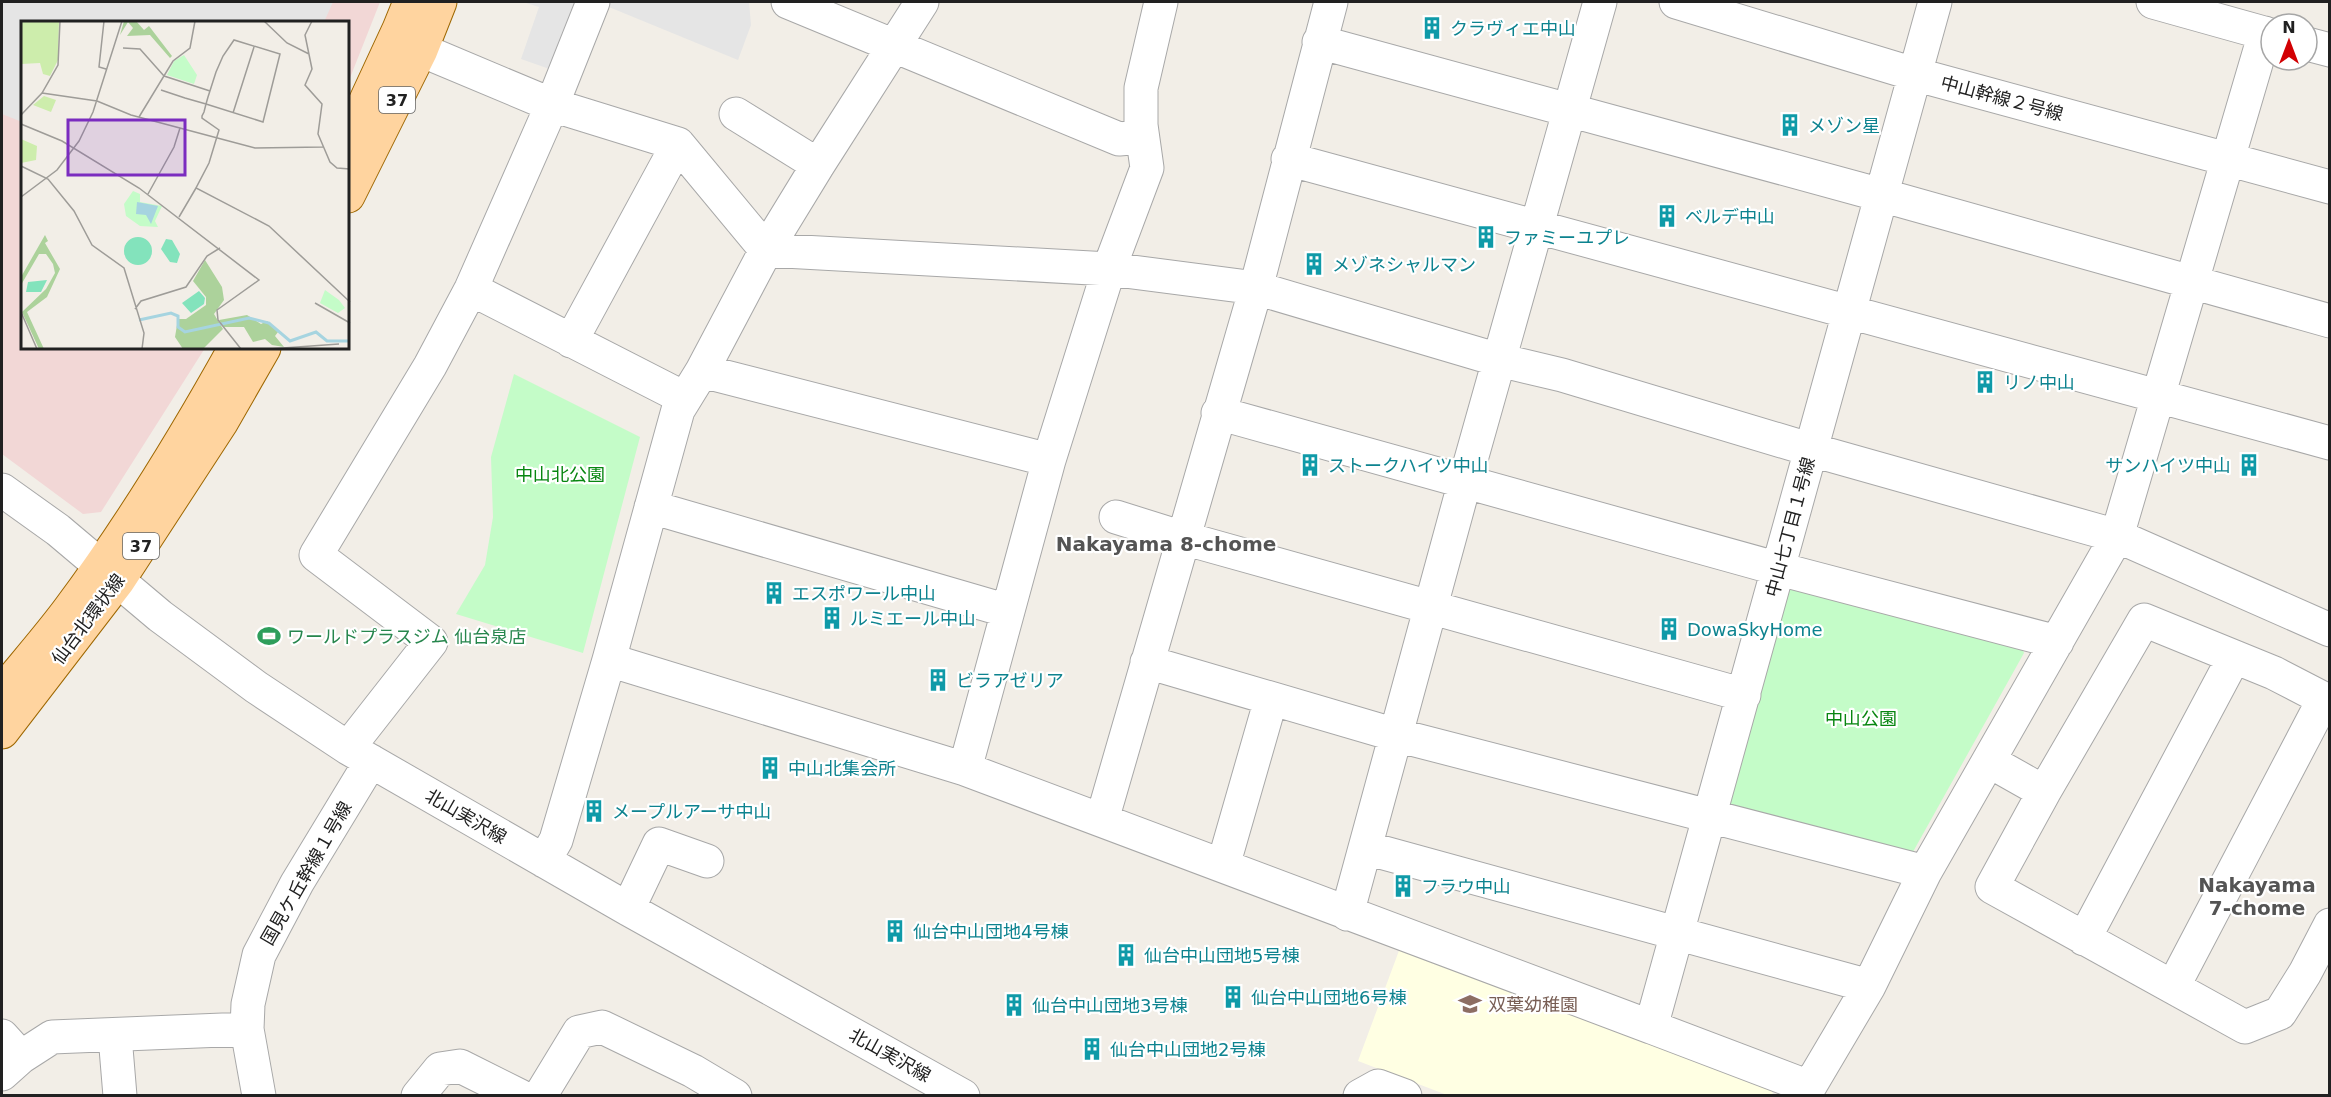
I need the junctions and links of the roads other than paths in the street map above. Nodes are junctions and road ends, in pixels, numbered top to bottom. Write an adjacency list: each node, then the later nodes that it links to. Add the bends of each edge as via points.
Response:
1 (410, 2): 21 (main road, 37)
2 (440, 2): 15 (main road, 37)
3 (593, 2): 18 (street)
4 (788, 2): 14 (street)
5 (922, 2): 14 (street)
6 (1161, 2): 22 (street, via 1141,88)
7 (1331, 2): 13 (street)
8 (1600, 2): 19 (street)
9 (1676, 2): 17 (street, 中山幹線２号線)
10 (1935, 2): 17 (street, 中山七丁目１号線)
11 (2153, 2): 12 (street)
12 (2259, 31)
13 (1319, 42): 19 (street); 24 (street)
14 (894, 45): 22 (street, via 1119,139); 26 (street)
15 (421, 50): 18 (street); 28 (main road, 37)
16 (2259, 62): 25 (street)
17 (1914, 74): 25 (street, 中山幹線２号線); 29 (street, 中山七丁目１号線)
18 (552, 105): 23 (street); 35 (street)
19 (1569, 112): 29 (street); 30 (street)
20 (736, 114): 26 (street)
21 (350, 136)
22 (1142, 137): 32 (street, via 1147,168)
23 (678, 144): 31 (street); 38 (street)
24 (1288, 159): 30 (street); 34 (street)
25 (2228, 160): 27 (street, 中山幹線２号線); 33 (street)
26 (818, 165): 31 (street)
27 (2330, 187)
28 (350, 192)
29 (1881, 195): 33 (street); 36 (street, 中山七丁目１号線)
30 (1536, 228): 36 (street); 41 (street)
31 (766, 250): 32 (street); 42 (street)
32 (1109, 269): 34 (street); 48 (street)
33 (2192, 283): 37 (street); 43 (street)
34 (1256, 288): 41 (street); 45 (street)
35 (471, 289): 38 (street); 70 (street, 国見ケ丘幹線１号線, via 430,366 316,555 431,642)
36 (1850, 311): 43 (street); 47 (street, 中山七丁目１号線)
37 (2330, 321)
38 (571, 341): 44 (street)
39 (234, 350): 56 (main road, 仙台北環状線 / 37)
40 (263, 350): 56 (main road, 仙台北環状線 / 37, via 221,423)
41 (1498, 360): 47 (street, via 1562,375); 49 (street)
42 (702, 371): 44 (street); 48 (street)
43 (2158, 396): 46 (street); 53 (street)
44 (684, 398): 51 (street)
45 (1218, 413): 49 (street); 54 (street)
46 (2330, 443)
47 (1812, 450): 53 (street); 55 (street, 中山七丁目１号線)
48 (1049, 460): 58 (street)
49 (1465, 481): 55 (street); 57 (street)
50 (2, 490): 56 (street, 北山実沢線, via 58,530)
51 (651, 507): 58 (street); 62 (street)
52 (1116, 517): 54 (street)
53 (2117, 536): 59 (street); 60 (street)
54 (1183, 538): 57 (street); 63 (street)
55 (1779, 569): 60 (street); 65 (street, 中山七丁目１号線)
56 (109, 574): 64 (main road, 仙台北環状線 / 37, via 67,612); 68 (main road, 仙台北環状線 / 37); 70 (street, 北山実沢線, via 256,687)
57 (1431, 607): 65 (street); 69 (street)
58 (1008, 611): 72 (street)
59 (2330, 630)
60 (2057, 642): 71 (street)
61 (2234, 657): 67 (street); 73 (street, via 2144,620); 85 (street)
62 (609, 660): 72 (street); 77 (street, via 556,840)
63 (1147, 662): 66 (street); 75 (street)
64 (2, 692)
65 (1744, 695): 74 (street, 中山七丁目１号線)
66 (1271, 699): 69 (street); 79 (street)
67 (2327, 701): 88 (street)
68 (2, 732)
69 (1396, 735): 74 (street); 76 (street)
70 (359, 754): 77 (street, 北山実沢線); 90 (street, 国見ケ丘幹線１号線, via 259,955 248,1004)
71 (1989, 761): 73 (street); 80 (street)
72 (965, 769): 75 (street)
73 (2044, 792): 85 (street, via 1992,887)
74 (1709, 817): 80 (street); 84 (street, 中山七丁目１号線)
75 (1102, 820): 79 (street)
76 (1366, 848): 82 (street); 84 (street)
77 (544, 861): 81 (street, 北山実沢線)
78 (707, 861): 81 (street, via 659,844)
79 (1223, 866): 82 (street)
80 (1925, 872): 87 (street)
81 (628, 909): 101 (street, 北山実沢線)
82 (1347, 914): 89 (street)
83 (2330, 925): 86 (street)
84 (1677, 933): 87 (street); 89 (street, 中山七丁目１号線)
85 (2084, 939): 88 (street)
86 (2317, 979): 88 (street, via 2280,1013 2245,1027)
87 (1869, 986): 94 (street)
88 (2173, 987)
89 (1651, 1027): 94 (street)
90 (247, 1029): 91 (street); 96 (street, 国見ケ丘幹線１号線)
91 (115, 1036): 92 (street, via 52,1038); 95 (street)
92 (8, 1056)
93 (686, 1083): 99 (street, via 602,1027 579,1032); 100 (street)
94 (1807, 1091)
95 (120, 1095)
96 (259, 1095)
97 (418, 1095): 98 (street, via 440,1069 460,1066)
98 (520, 1095)
99 (540, 1095)
100 (735, 1095)
101 (963, 1095)
102 (1360, 1095): 103 (street, via 1378,1086)
103 (1405, 1095)

